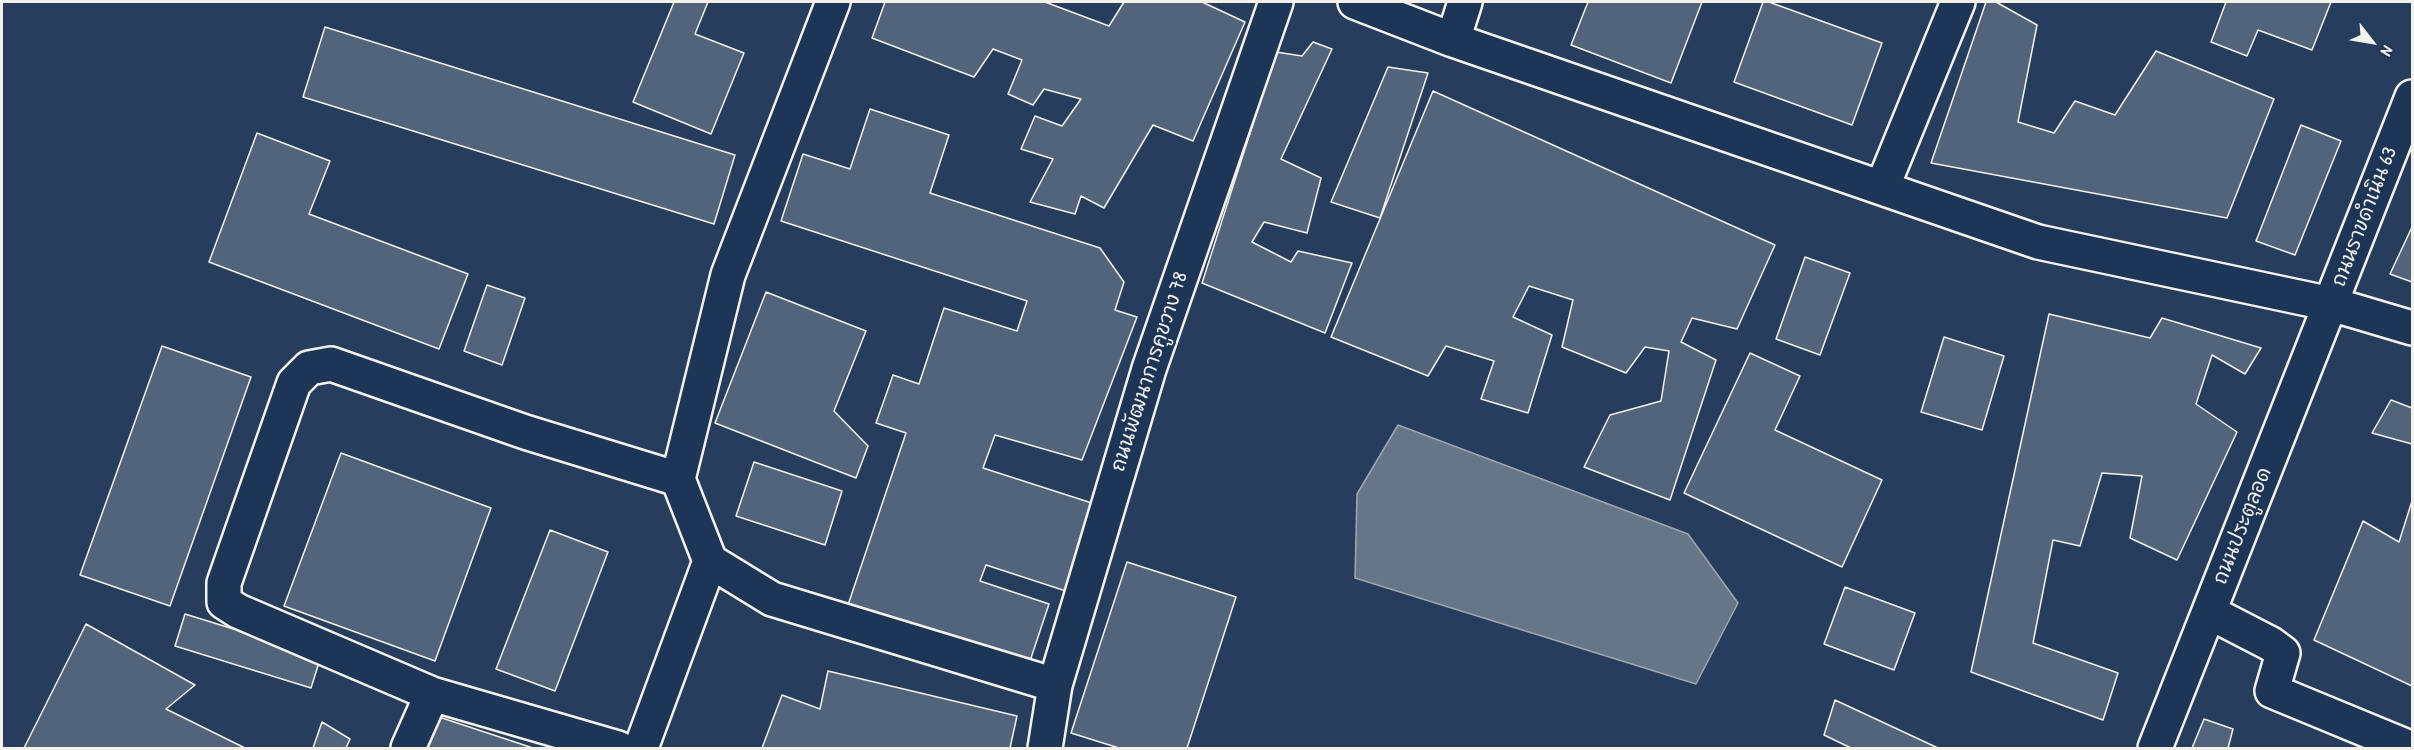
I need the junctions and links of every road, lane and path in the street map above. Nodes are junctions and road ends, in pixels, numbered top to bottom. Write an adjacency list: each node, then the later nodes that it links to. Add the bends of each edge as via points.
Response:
1 (833, 2): 11 (street, via 729,275)
2 (1276, 2): 14 (street, ถนนพัฒนาการคูขวาง 78, via 1149,369)
3 (1355, 2): 6 (street)
4 (1466, 2): 6 (street)
5 (1958, 2): 8 (street)
6 (1453, 40): 8 (street)
7 (2412, 97): 9 (street, ถนนราขดำเนิน 63)
8 (1882, 188): 9 (street, via 2038,242)
9 (2331, 304): 10 (street); 13 (street, ถนนประตูลอด)
10 (2412, 328)
11 (678, 479): 12 (street); 15 (street, via 525,432 331,363 309,368 294,383 224,583 224,602)
12 (710, 561): 14 (street, via 772,599); 18 (street)
13 (2209, 612): 20 (street, ถนนประตูลอด); 21 (street, via 2283,653 2272,691)
14 (1055, 685): 19 (street, ถนนพัฒนาการคูขวาง 78)
15 (432, 694): 16 (street); 17 (street)
16 (408, 748)
17 (618, 748)
18 (641, 748)
19 (1045, 748)
20 (2155, 748)
21 (2410, 748)

